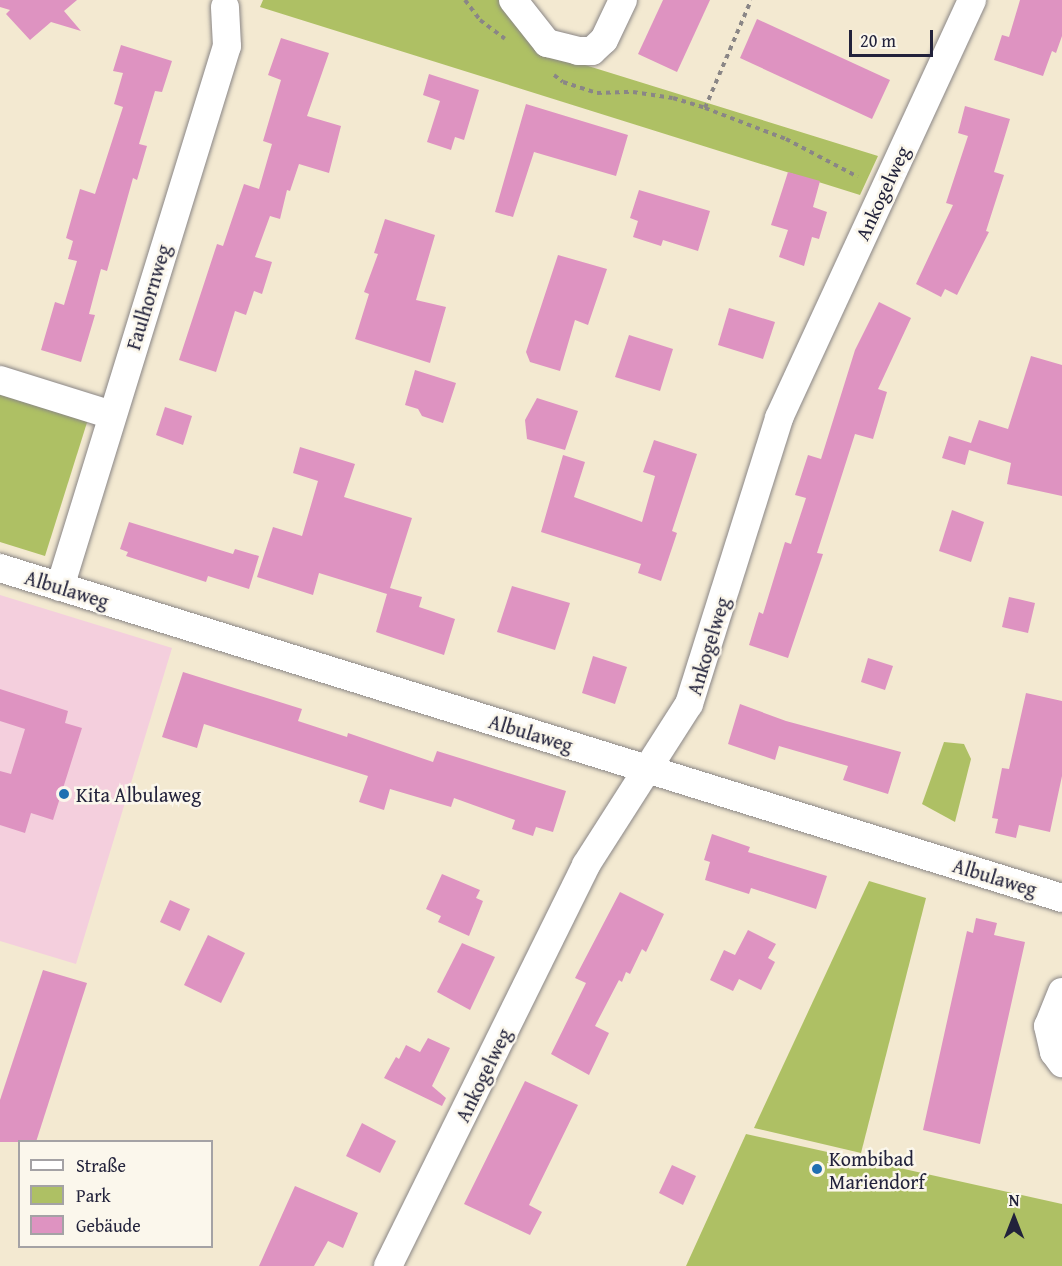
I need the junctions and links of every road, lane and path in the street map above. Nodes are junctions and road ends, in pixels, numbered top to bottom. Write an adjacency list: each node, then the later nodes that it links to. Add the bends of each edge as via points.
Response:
1 (465, 0): 7 (path, via 480,20)
2 (513, 0): 3 (street, via 547,43 578,51 592,51 604,40)
3 (623, 0)
4 (751, 0): 9 (path)
5 (972, 0): 15 (street, Ankogelweg, via 779,418 689,704)
6 (225, 7): 12 (street, Faulhornweg, via 227,46)
7 (507, 40)
8 (544, 68): 9 (path, via 563,82 597,93 633,92)
9 (705, 108): 10 (path, via 786,139)
10 (863, 179)
11 (0, 380): 12 (street)
12 (112, 415): 14 (street, Faulhornweg)
13 (0, 568): 14 (street, Albulaweg)
14 (60, 587): 15 (street, Albulaweg)
15 (648, 769): 16 (street, Albulaweg); 19 (street, Ankogelweg, via 586,865)
16 (1062, 897)
17 (1062, 992): 18 (street, via 1048,1026 1054,1052)
18 (1062, 1063)
19 (388, 1266)

